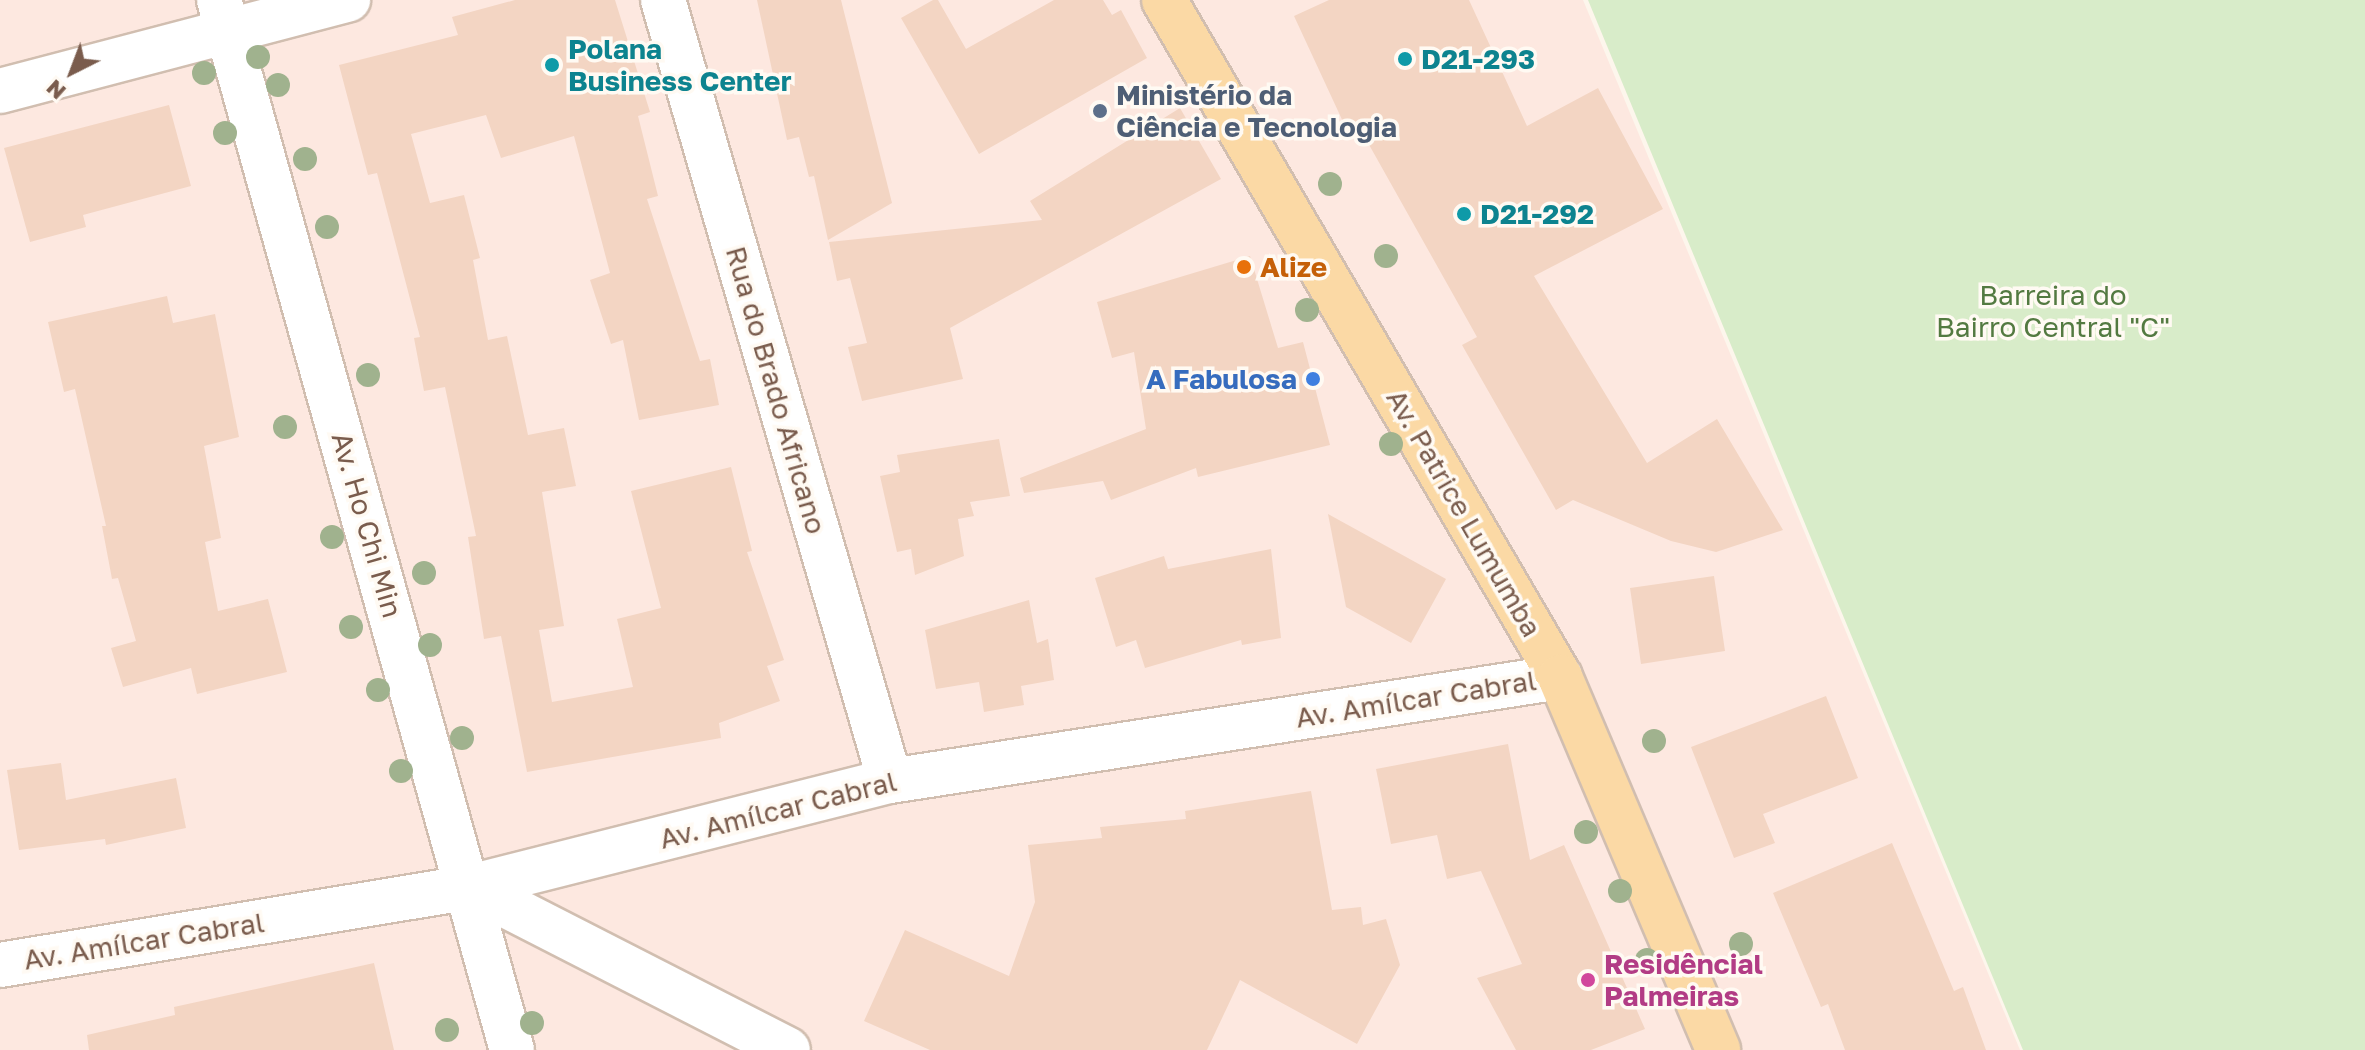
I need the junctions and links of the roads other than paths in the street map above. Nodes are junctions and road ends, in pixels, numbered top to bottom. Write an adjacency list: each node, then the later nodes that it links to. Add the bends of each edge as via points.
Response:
1 (348, 0): 4 (street)
2 (663, 0): 7 (street, Rua do Brado Africano)
3 (1164, 0): 6 (main road, Av. Patrice Lumumba)
4 (222, 15): 5 (street); 8 (street, Av. Ho Chi Min)
5 (0, 91)
6 (1560, 677): 7 (street, Av. Amílcar Cabral); 12 (main road, Av. Patrice Lumumba)
7 (890, 781): 8 (street, Av. Amílcar Cabral)
8 (470, 887): 9 (street, Av. Amílcar Cabral); 10 (street, Av. Ho Chi Min); 11 (street)
9 (0, 965)
10 (512, 1050)
11 (788, 1050)
12 (1718, 1050)

